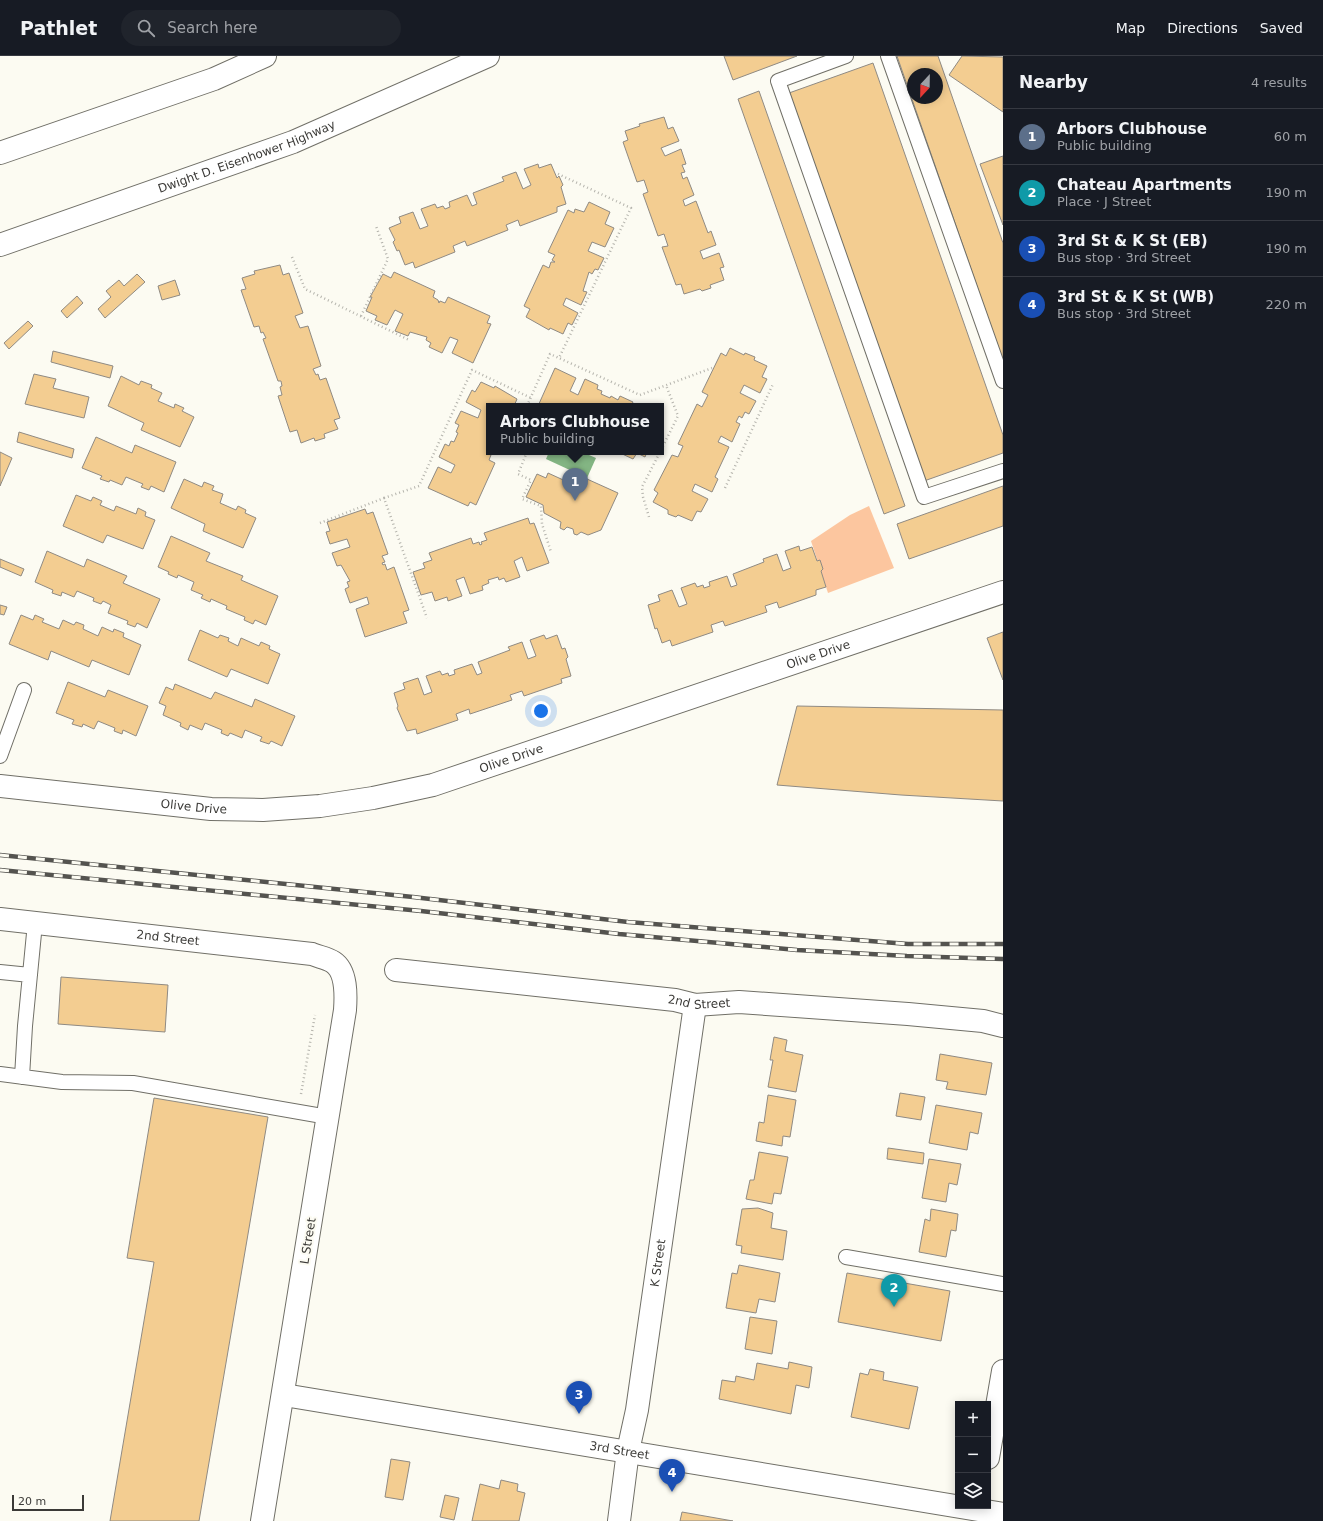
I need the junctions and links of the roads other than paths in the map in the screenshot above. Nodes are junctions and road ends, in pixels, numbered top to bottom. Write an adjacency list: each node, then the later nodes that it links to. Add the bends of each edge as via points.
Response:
1 (256, 56): 6 (main road)
2 (266, 56): 6 (main road)
3 (488, 56): 8 (main road, Dwight D. Eisenhower Highway, via 292,142)
4 (846, 56): 10 (lane, via 778,81 924,497)
5 (888, 56): 9 (lane)
6 (214, 78): 7 (main road)
7 (0, 152)
8 (0, 245)
9 (1003, 381)
10 (1003, 471)
11 (1003, 592): 14 (main road, Olive Drive, via 433,785 373,798 320,806 263,810 211,809)
12 (24, 690): 13 (lane)
13 (0, 756)
14 (0, 786)
15 (0, 919): 16 (main road, 2nd Street)
16 (35, 923): 17 (main road, 2nd Street, via 312,954); 20 (lane)
17 (334, 963): 25 (main road, L Street, via 343,978 346,1010)
18 (396, 970): 21 (main road, 2nd Street, via 675,1000)
19 (0, 972): 20 (lane)
20 (30, 975): 24 (lane)
21 (695, 1005): 22 (main road, 2nd Street, via 739,1002 908,1014 983,1021); 31 (main road, K Street, via 637,1410)
22 (1003, 1026)
23 (0, 1074): 24 (lane)
24 (22, 1077): 25 (lane, via 62,1082 133,1083)
25 (328, 1117): 29 (main road, L Street)
26 (846, 1257): 27 (lane)
27 (1003, 1284)
28 (1003, 1370): 30 (main road)
29 (284, 1395): 31 (main road, 3rd Street); 34 (main road, L Street)
30 (991, 1440)
31 (628, 1451): 32 (main road, 3rd Street); 35 (main road, K Street)
32 (979, 1512): 33 (main road, 3rd Street)
33 (1003, 1514)
34 (262, 1521)
35 (619, 1521)

